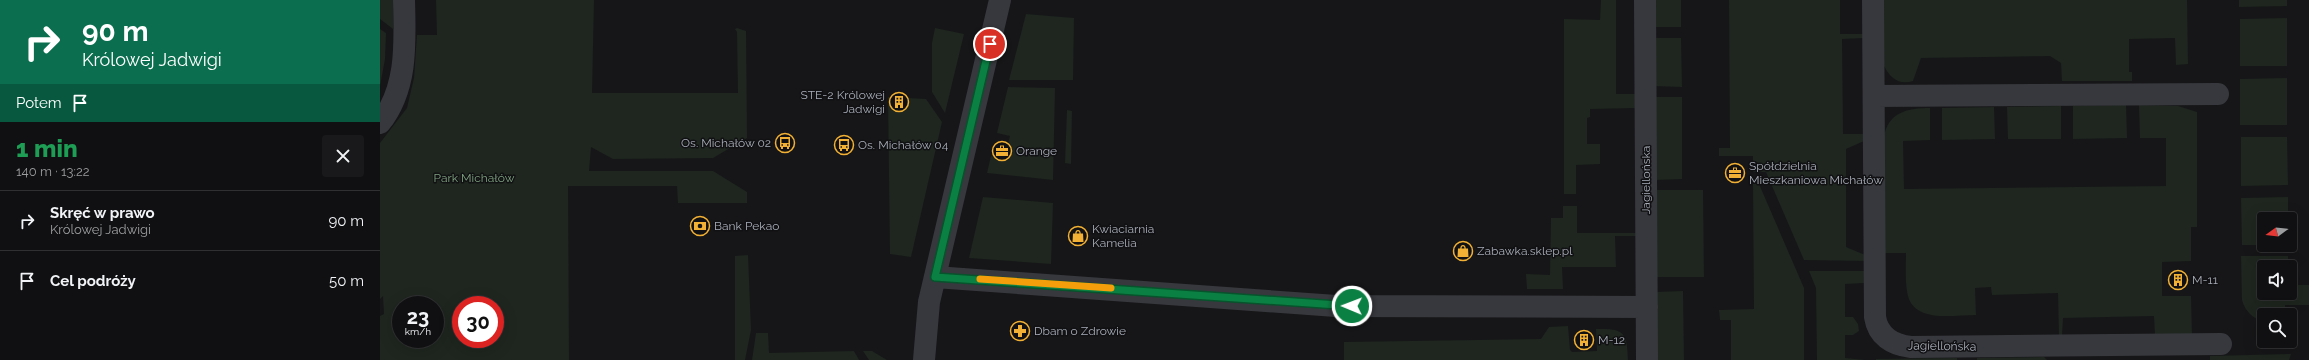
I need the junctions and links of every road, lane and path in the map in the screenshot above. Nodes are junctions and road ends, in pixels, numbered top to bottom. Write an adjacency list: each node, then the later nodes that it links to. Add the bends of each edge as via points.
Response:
1 (404, 0): 7 (street, via 402,73 392,106)
2 (1000, 0): 8 (street)
3 (1645, 0): 9 (street, Jagiellońska)
4 (1873, 0): 6 (street, Jagiellońska)
5 (2218, 94): 6 (street)
6 (1874, 96): 10 (street, Jagiellońska, via 1875,317 1877,326 1887,339 1910,347)
7 (380, 123)
8 (935, 277): 9 (street, via 1336,306); 11 (street)
9 (1647, 307): 12 (street, Jagiellońska)
10 (2221, 344)
11 (924, 360)
12 (1647, 360)

